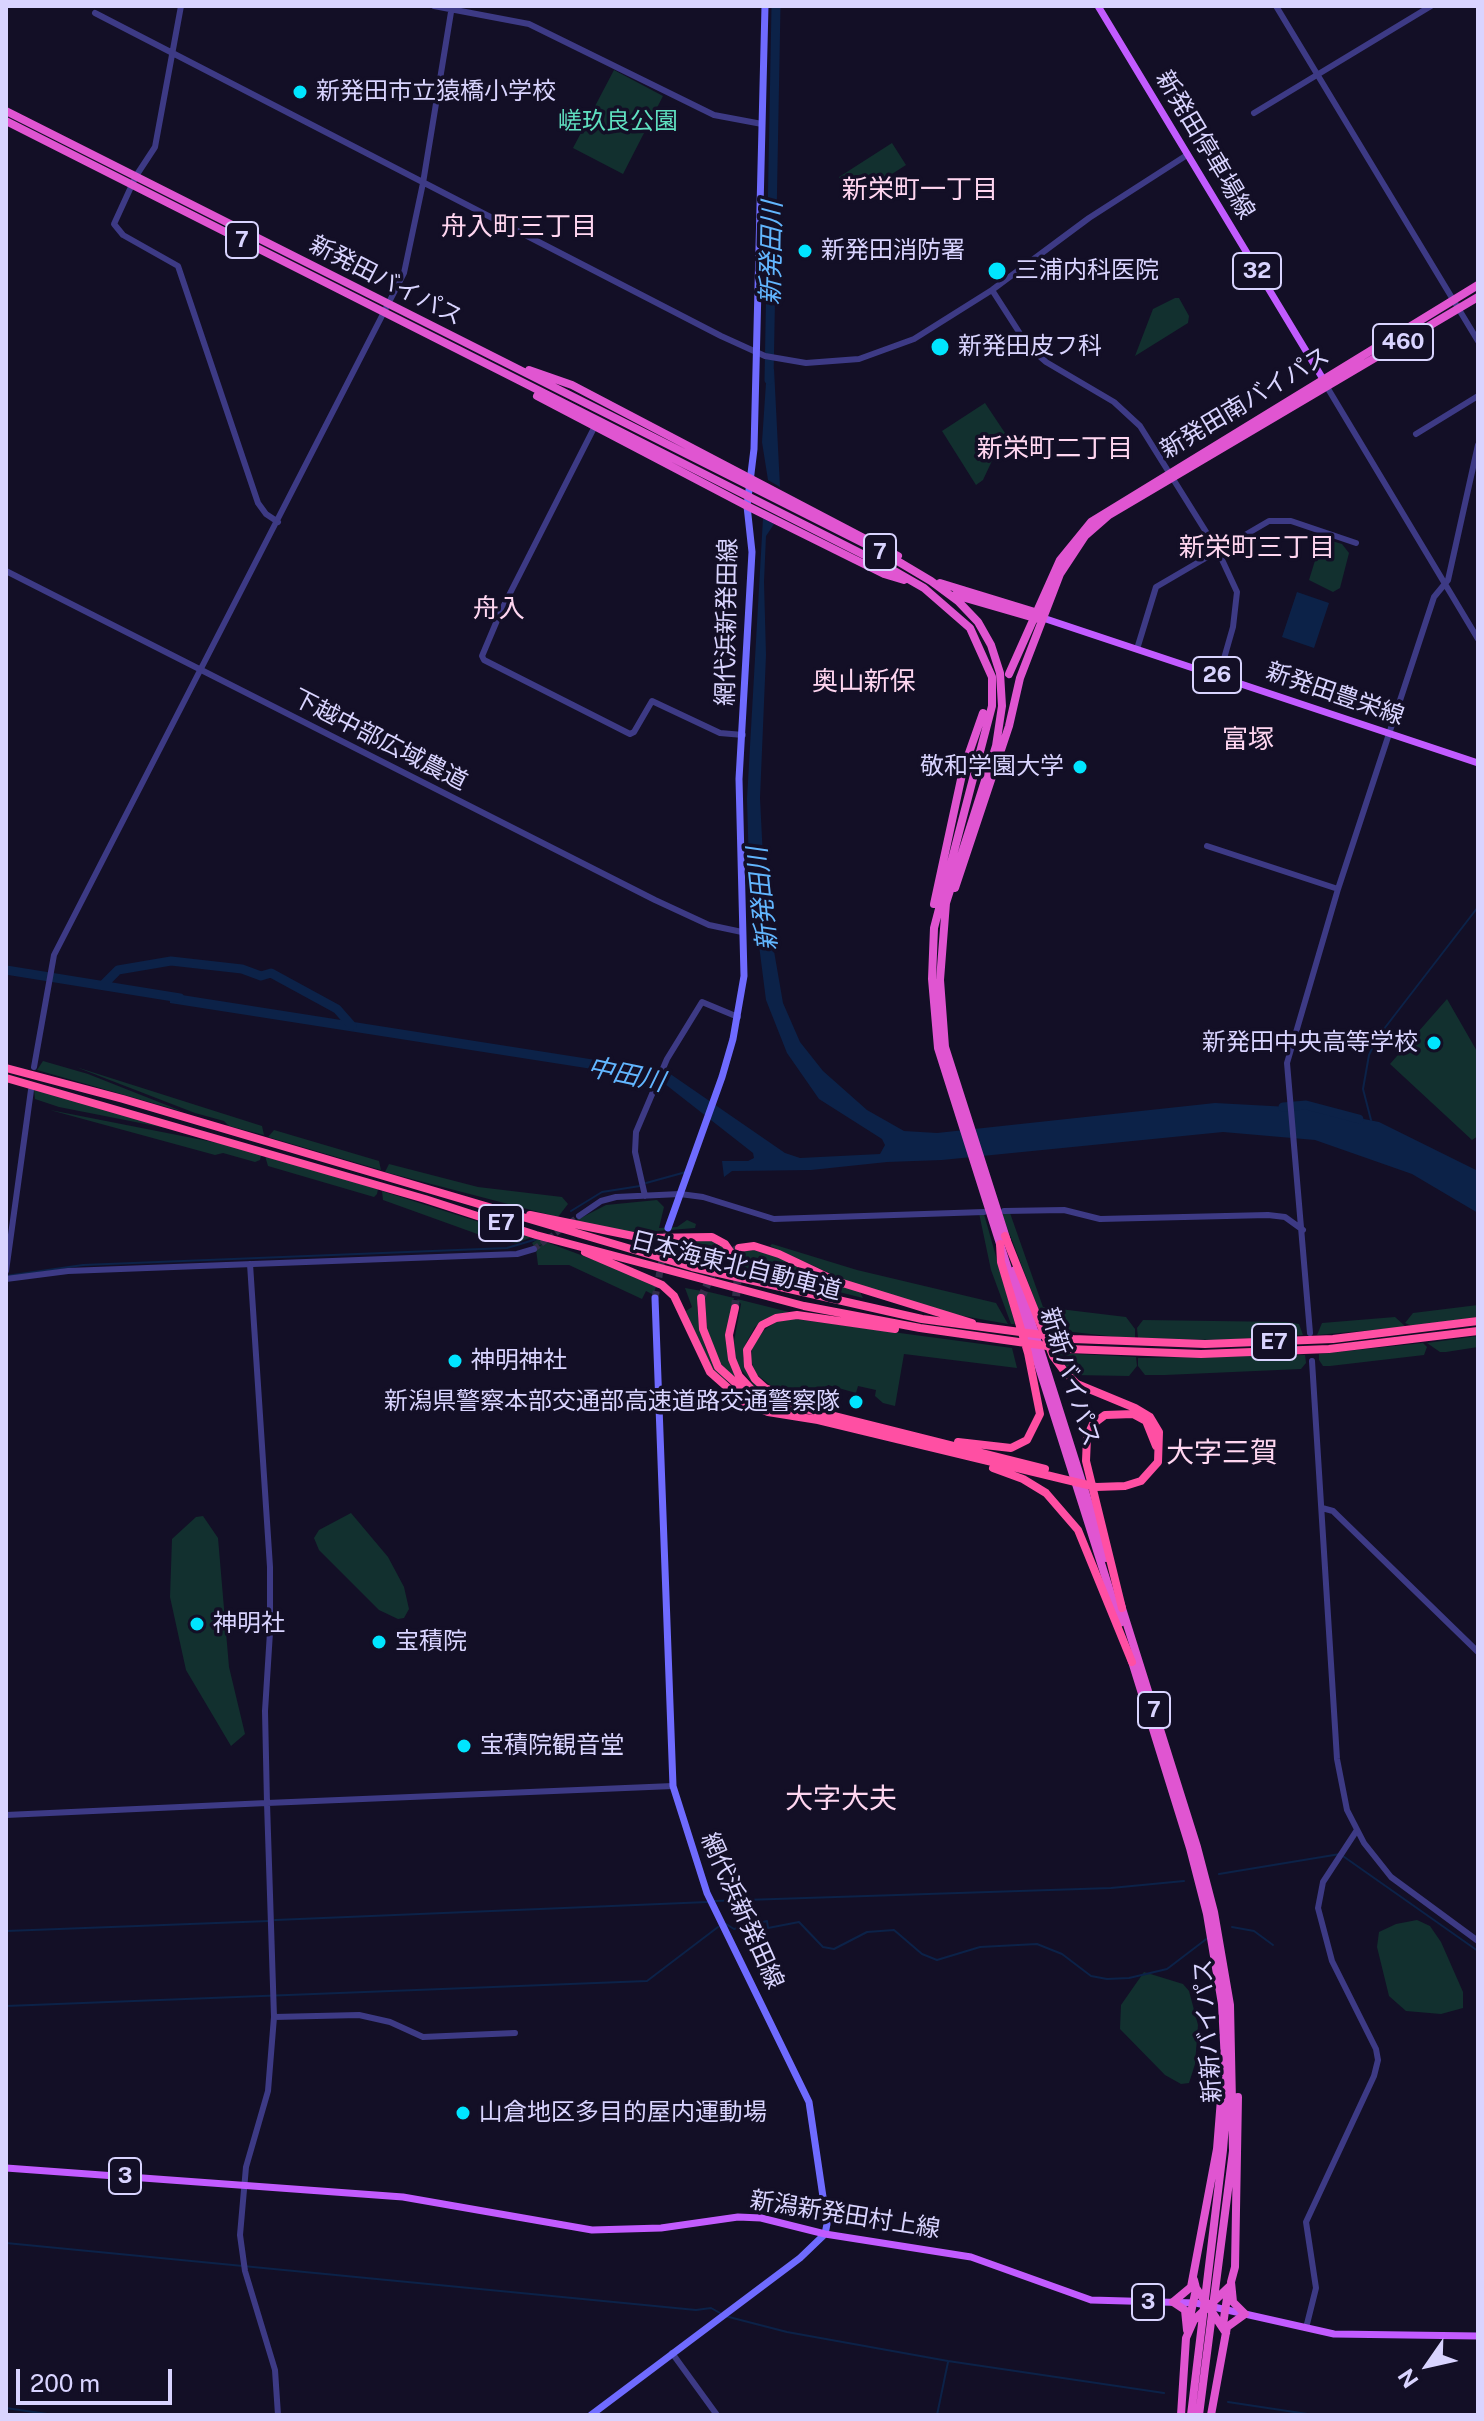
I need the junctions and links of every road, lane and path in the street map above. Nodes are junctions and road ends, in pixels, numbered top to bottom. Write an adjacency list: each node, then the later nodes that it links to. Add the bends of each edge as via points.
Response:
1 (181, 6): 9 (street)
2 (434, 6): 7 (street)
3 (765, 6): 14 (main road, 網代浜新発田線)
4 (1098, 6): 15 (main road, 新発田停車場線 / 32)
5 (1276, 6): 10 (street)
6 (1431, 6): 10 (street)
7 (452, 7): 14 (street, via 529,24 714,115); 17 (street)
8 (95, 13): 9 (street)
9 (173, 56): 16 (street, via 155,147); 17 (street)
10 (1316, 74): 12 (street); 22 (street)
11 (6, 111): 16 (highway, 新発田バイパス / 7)
12 (1254, 113)
13 (6, 121): 18 (highway, 新発田バイパス / 7)
14 (762, 124): 26 (main road, 網代浜新発田線)
15 (1187, 155): 20 (street); 29 (main road, 新発田停車場線 / 32)
16 (136, 176): 18 (street); 23 (highway, 新発田バイパス / 7)
17 (423, 183): 23 (street, via 409,256); 26 (street)
18 (132, 185): 23 (highway, 新発田バイパス / 7); 38 (street, via 114,224 123,235 178,266 258,503)
19 (1478, 285): 22 (highway, 新発田南バイパス / 460)
20 (992, 290): 26 (street, via 914,339 881,353 823,363); 35 (street, via 1028,346 1134,419)
21 (1478, 297): 24 (highway, 新発田南バイパス / 460)
22 (1453, 300): 24 (street); 29 (highway, 新発田南バイパス / 460)
23 (386, 308): 27 (highway, 新発田バイパス / 7); 28 (highway, 新発田バイパス / 7); 38 (street)
24 (1460, 308): 25 (street); 29 (highway, 新発田南バイパス / 460)
25 (1478, 341)
26 (761, 354): 36 (main road, 網代浜新発田線)
27 (498, 359): 34 (highway, 新発田バイパス / 7); 36 (highway, 7, via 572,385)
28 (477, 360): 31 (highway, 7); 34 (highway, 新発田バイパス / 7)
29 (1325, 383): 35 (highway, 新発田南バイパス / 460); 42 (street)
30 (1478, 396): 32 (street)
31 (595, 426): 37 (highway, 7); 51 (street, via 482,656 630,734 652,701 720,733)
32 (1416, 434)
33 (1478, 445): 42 (street)
34 (660, 446): 36 (highway, 新発田バイパス / 7)
35 (1171, 474): 40 (street); 43 (highway, 新発田南バイパス / 460, via 1085,536)
36 (748, 487): 37 (main road, 網代浜新発田線); 43 (highway, 7, via 761,483 781,492 945,585); 55 (highway, 新新バイパス / 7, via 924,588 951,608 981,648 992,677 992,706); 55 (highway, 新新バイパス / 7, via 931,581 978,622 991,645 1002,706 996,746)
37 (747, 506): 43 (highway, 7, via 884,574); 51 (main road, 網代浜新発田線, via 752,552)
38 (278, 522): 46 (street)
39 (1356, 543): 40 (street, via 1278,519)
40 (1218, 551): 45 (street, via 1156,587); 48 (street, via 1237,592)
41 (6, 571): 46 (street, 下越中部広域農道)
42 (1445, 585): 44 (street); 50 (street, via 1434,597)
43 (1037, 616): 45 (main road, 新発田豊栄線 / 26); 47 (highway); 55 (highway, 7, via 1009,726)
44 (1478, 639)
45 (1137, 649): 48 (main road, 新発田豊栄線 / 26)
46 (199, 670): 56 (street, 下越中部広域農道, via 679,912); 58 (street, via 49,971)
47 (1009, 674)
48 (1219, 676): 50 (main road, 新発田豊栄線 / 26)
49 (983, 713): 55 (highway, 7, via 963,770 934,903)
50 (1390, 733): 52 (main road, 新発田豊栄線 / 26); 54 (street)
51 (743, 735): 56 (main road, 網代浜新発田線)
52 (1478, 763)
53 (1207, 846): 54 (street)
54 (1338, 889): 69 (street, via 1290,1048 1286,1079)
55 (938, 928): 71 (highway, 新新バイパス / 7, via 942,1047)
56 (742, 932): 57 (main road, 網代浜新発田線, via 744,976)
57 (738, 1017): 62 (main road, 網代浜新発田線); 64 (street, via 702,1002 655,1082 636,1132)
58 (34, 1067)
59 (6, 1068): 63 (highway, 日本海東北自動車道 / E7)
60 (6, 1078): 70 (highway, 日本海東北自動車道 / E7)
61 (31, 1090): 76 (street)
62 (680, 1194): 64 (street); 66 (street, via 774,1219); 68 (main road, 網代浜新発田線)
63 (448, 1195): 75 (highway, via 615,1234 712,1237 725,1244); 84 (highway, 日本海東北自動車道 / E7, via 692,1267)
64 (645, 1196): 67 (street, via 601,1201)
65 (1004, 1211): 69 (street, via 1064,1210 1100,1219 1268,1215 1285,1217)
66 (984, 1212)
67 (579, 1216)
68 (668, 1228)
69 (1303, 1230): 83 (street)
70 (536, 1235): 85 (highway, 日本海東北自動車道 / E7, via 804,1306); 87 (highway, via 662,1285 683,1310 699,1355 726,1390 768,1412)
71 (1003, 1240): 88 (highway, via 1001,1262 1040,1414 1027,1440 1011,1448); 89 (highway, via 1053,1356 1065,1372 1077,1384 1150,1417 1159,1432 1161,1447 1152,1471 1141,1481); 91 (highway, 新新バイパス / 7); 93 (highway, 新新バイパス / 7)
72 (739, 1248): 84 (highway, via 754,1246 779,1254 836,1281)
73 (534, 1249): 74 (street, via 517,1254)
74 (250, 1264): 77 (street, via 68,1271); 95 (street, via 270,1567)
75 (739, 1264)
76 (6, 1271)
77 (6, 1279)
78 (655, 1298): 94 (main road, 網代浜新発田線)
79 (701, 1298): 87 (highway, via 709,1349 733,1383 769,1405)
80 (735, 1308): 87 (highway, via 729,1335 739,1376 753,1391)
81 (1478, 1321): 84 (highway, 日本海東北自動車道 / E7, via 1289,1341 1205,1344)
82 (1478, 1331): 84 (highway, 日本海東北自動車道 / E7, via 1201,1354 1074,1350)
83 (1310, 1333)
84 (1001, 1334): 85 (highway, 日本海東北自動車道 / E7)
85 (980, 1338): 87 (highway, via 797,1315 762,1325 747,1350 755,1379)
86 (1312, 1361): 90 (street)
87 (820, 1416): 88 (highway)
88 (937, 1446): 89 (highway); 93 (highway, via 1023,1479 1063,1510 1093,1561)
89 (1111, 1486): 91 (highway, via 1138,1477 1153,1460 1154,1434 1133,1414 1105,1415 1093,1424 1085,1452)
90 (1322, 1508): 92 (street, via 1333,1511); 97 (street, via 1337,1759 1347,1810)
91 (1122, 1608): 102 (highway, 新新バイパス / 7, via 1214,1912)
92 (1478, 1652)
93 (1132, 1662): 99 (highway, 新新バイパス / 7, via 1194,1861)
94 (673, 1786): 95 (street); 105 (main road, 網代浜新発田線, via 707,1893 809,2102)
95 (267, 1803): 96 (street); 100 (street)
96 (6, 1815)
97 (1357, 1830): 98 (street, via 1391,1877); 116 (street, via 1323,1882 1318,1908 1332,1961 1378,2060 1306,2222 1316,2288)
98 (1478, 1941)
99 (1222, 2004): 106 (highway, 新新バイパス / 7, via 1227,2100); 107 (highway, via 1217,2149)
100 (274, 2017): 101 (street, via 359,2015 423,2037); 104 (street, via 268,2091)
101 (515, 2033)
102 (1233, 2049): 106 (highway, 新新バイパス / 7, via 1233,2151); 108 (highway, via 1240,2106)
103 (6, 2168): 104 (main road, 新潟新発田村上線 / 3)
104 (243, 2185): 105 (main road, 新潟新発田村上線 / 3, via 403,2197 592,2230 661,2228 738,2217); 122 (street, via 241,2254 275,2370)
105 (825, 2234): 110 (main road, 新潟新発田村上線 / 3, via 971,2257 1091,2300); 121 (main road)
106 (1214, 2269): 120 (highway, 新新バイパス / 7)
107 (1193, 2276): 109 (highway); 110 (highway, via 1189,2291)
108 (1230, 2286): 112 (highway); 113 (highway); 114 (highway, via 1233,2302)
109 (1196, 2288): 111 (highway); 112 (highway)
110 (1173, 2302): 111 (main road, 新潟新発田村上線 / 3); 115 (highway, via 1185,2310)
111 (1196, 2303): 112 (main road, 新潟新発田村上線 / 3); 115 (highway)
112 (1209, 2306): 113 (main road, 新潟新発田村上線 / 3); 117 (highway); 119 (highway, via 1194,2320)
113 (1223, 2309): 114 (main road, 新潟新発田村上線 / 3); 117 (highway)
114 (1245, 2314): 116 (main road, 新潟新発田村上線 / 3); 117 (highway)
115 (1187, 2327): 119 (highway)
116 (1306, 2328): 118 (main road, 新潟新発田村上線 / 3, via 1334,2334)
117 (1225, 2330): 128 (highway)
118 (1478, 2336)
119 (1186, 2338): 125 (highway)
120 (1205, 2342): 126 (highway, 新新バイパス / 7); 127 (highway, 新新バイパス / 7)
121 (672, 2353): 123 (main road); 124 (street)
122 (278, 2415)
123 (591, 2415)
124 (717, 2415)
125 (1181, 2415)
126 (1191, 2415)
127 (1199, 2415)
128 (1211, 2415)

